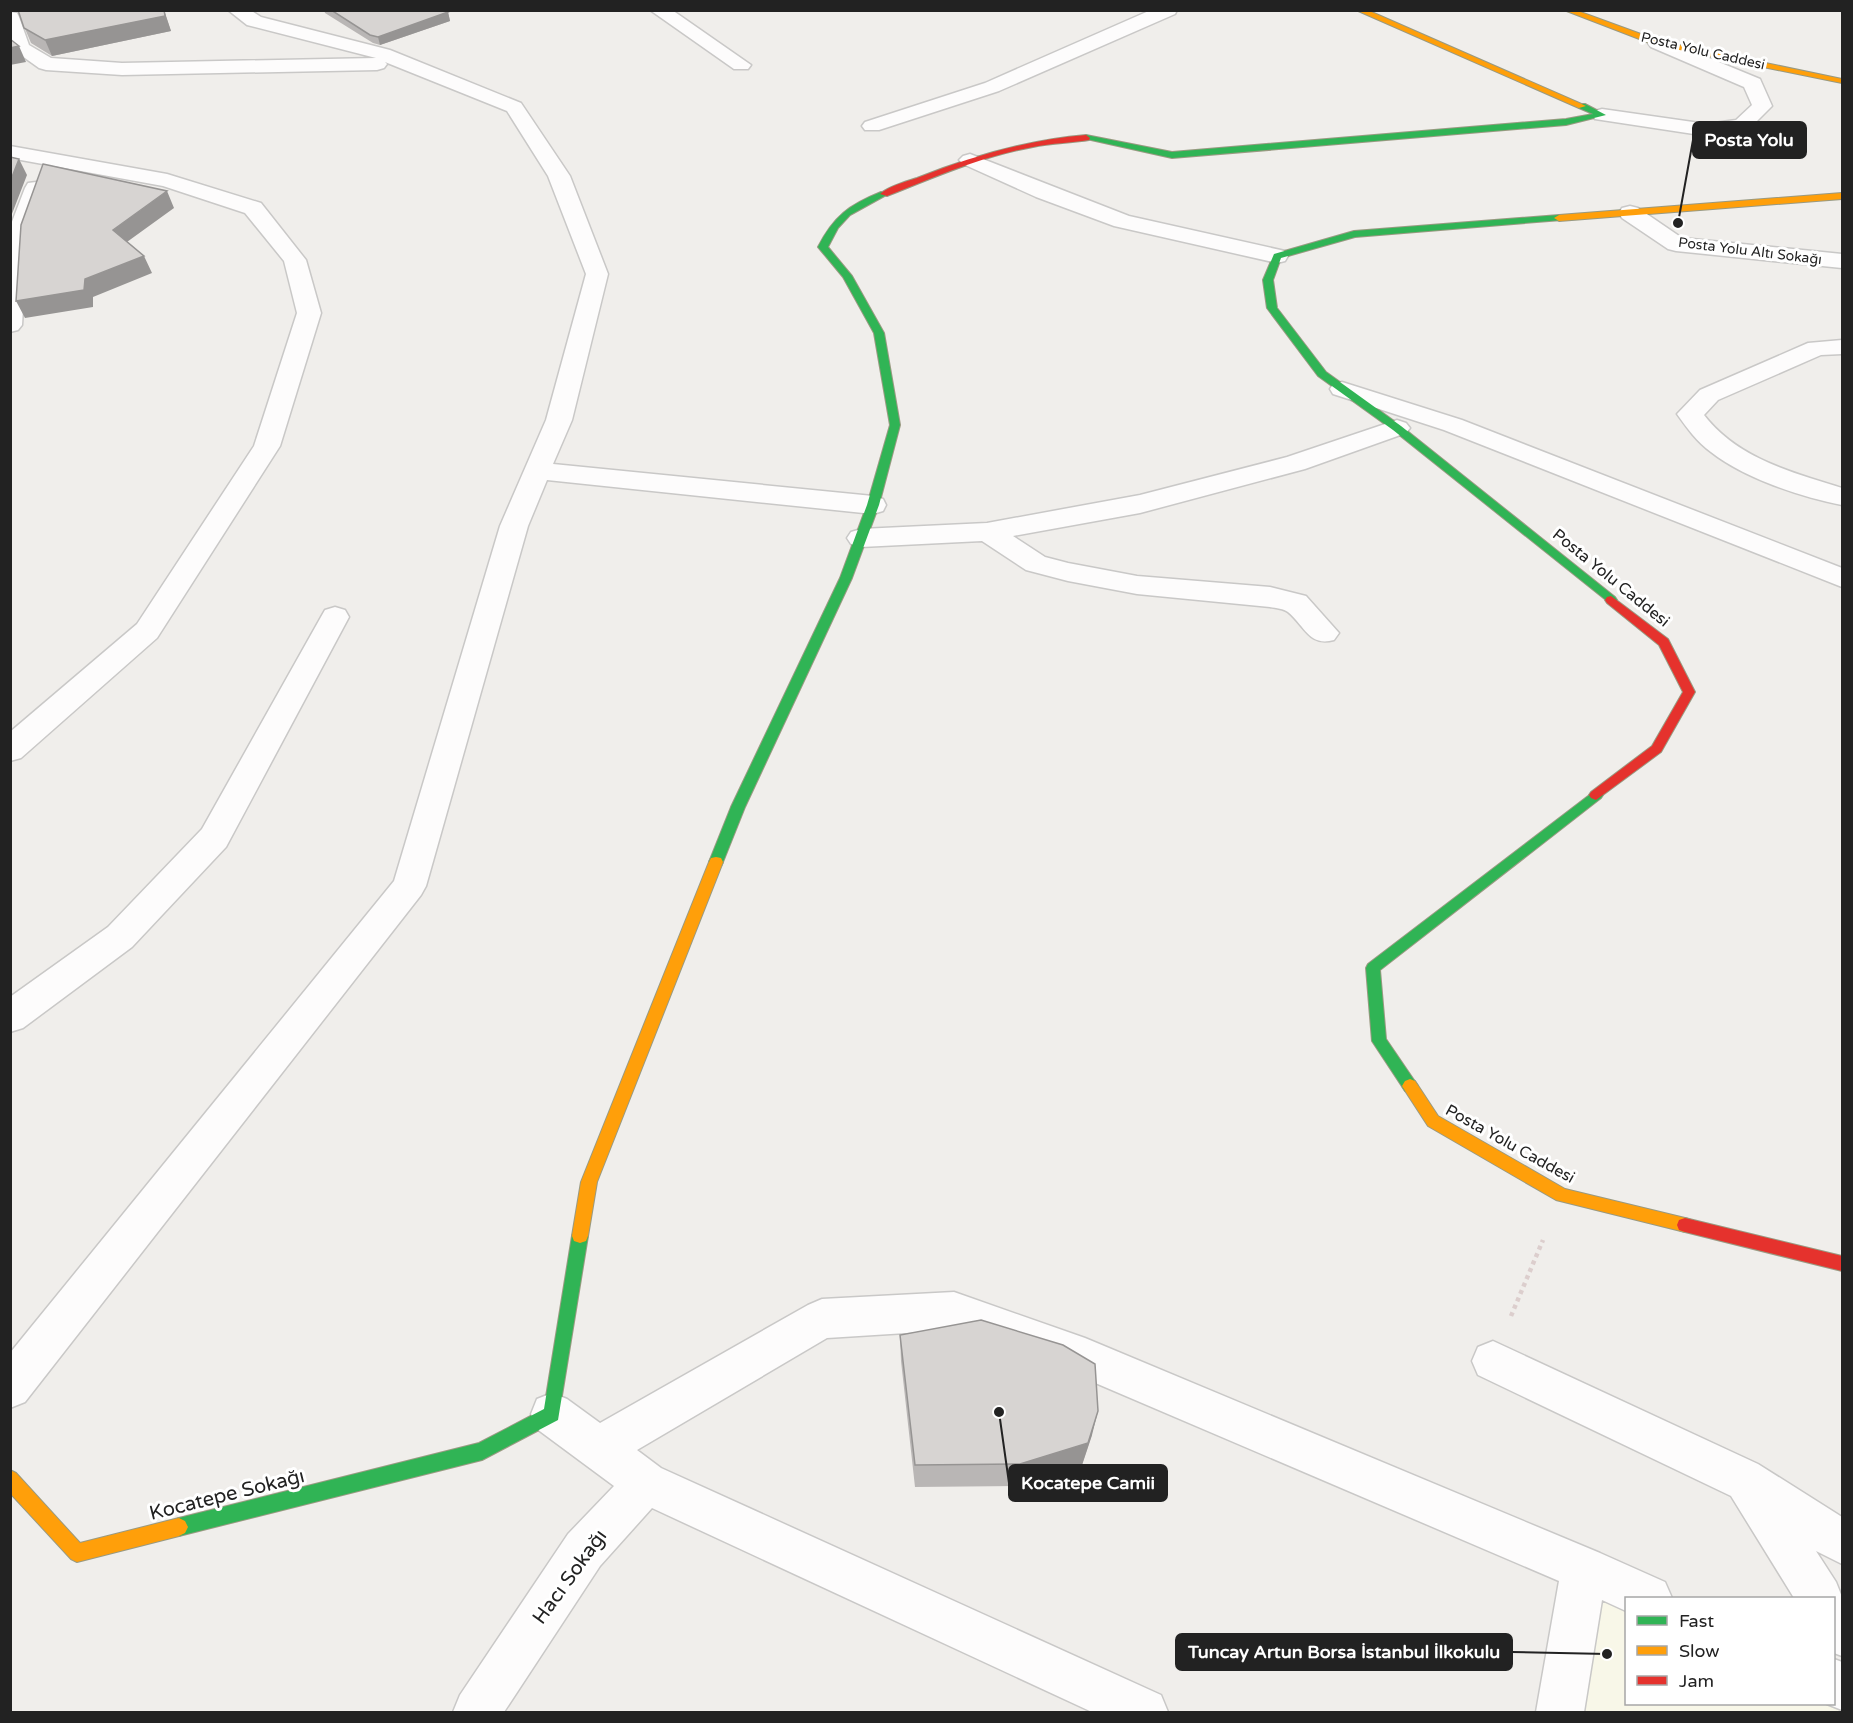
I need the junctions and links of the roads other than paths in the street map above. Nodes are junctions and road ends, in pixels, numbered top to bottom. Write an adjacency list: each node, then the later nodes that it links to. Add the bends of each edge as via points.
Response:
1 (237, 10): 8 (street, via 254,21)
2 (659, 10): 9 (street)
3 (1167, 10): 12 (street, via 992,87)
4 (1359, 10): 11 (street)
5 (1567, 10): 7 (street, Posta Yolu Caddesi)
6 (10, 17): 8 (street, via 21,48 46,64 122,69)
7 (1658, 43): 10 (street, Posta Yolu Caddesi); 11 (street, via 1753,83 1762,106 1742,125 1707,130)
8 (406, 63): 24 (street, via 514,107 559,176 597,274 559,420)
9 (741, 65)
10 (1842, 81)
11 (1602, 115): 15 (street, via 1566,122 1172,154 1085,138 1033,144)
12 (872, 126)
13 (10, 152): 14 (street)
14 (46, 158): 20 (street, via 16,242); 32 (street, via 167,180 253,208 295,260 309,313 267,446 147,631)
15 (970, 160): 18 (street, via 1122,221); 26 (street, via 872,198 843,214 823,247 847,276 879,333 895,425)
16 (1842, 196): 17 (street)
17 (1630, 213): 18 (street, via 1354,234); 19 (street, Posta Yolu Altı Sokağı, via 1676,244)
18 (1277, 256): 22 (street, Posta Yolu Caddesi, via 1268,280 1272,308 1322,374)
19 (1842, 261)
20 (10, 325)
21 (1842, 347): 25 (street, via 1817,348 1709,395 1690,414 1701,432 1752,468)
22 (1342, 389): 23 (street, Posta Yolu Caddesi); 29 (street, via 1454,425)
23 (1397, 428): 27 (street, via 1296,463 1140,504); 34 (street, Posta Yolu Caddesi, via 1664,642 1689,692 1657,749 1373,968 1379,1041 1433,1121 1562,1195)
24 (537, 471): 26 (street); 36 (street, via 514,526 409,886)
25 (1842, 497)
26 (873, 505): 28 (street)
27 (987, 532): 28 (street); 31 (street, via 1036,564 1068,572 1137,585 1270,597 1296,603)
28 (861, 538): 37 (street, via 738,807 589,1182)
29 (1842, 578)
30 (335, 617): 33 (street, via 214,838 120,937)
31 (1324, 633)
32 (10, 750)
33 (10, 1017)
34 (1842, 1264)
35 (1493, 1361): 40 (street)
36 (10, 1387)
37 (552, 1414): 38 (street); 39 (street, Kocatepe Sokağı, via 482,1451 77,1553)
38 (598, 1448): 41 (street); 43 (street, via 822,1319 954,1311 1070,1352)
39 (10, 1479)
40 (1743, 1479): 42 (street); 45 (street)
41 (646, 1483): 46 (street, Hacı Sokağı, via 584,1550); 47 (street)
42 (1842, 1542)
43 (1584, 1569): 44 (street); 48 (street)
44 (1645, 1597)
45 (1819, 1597)
46 (477, 1713)
47 (1144, 1713)
48 (1560, 1713)

